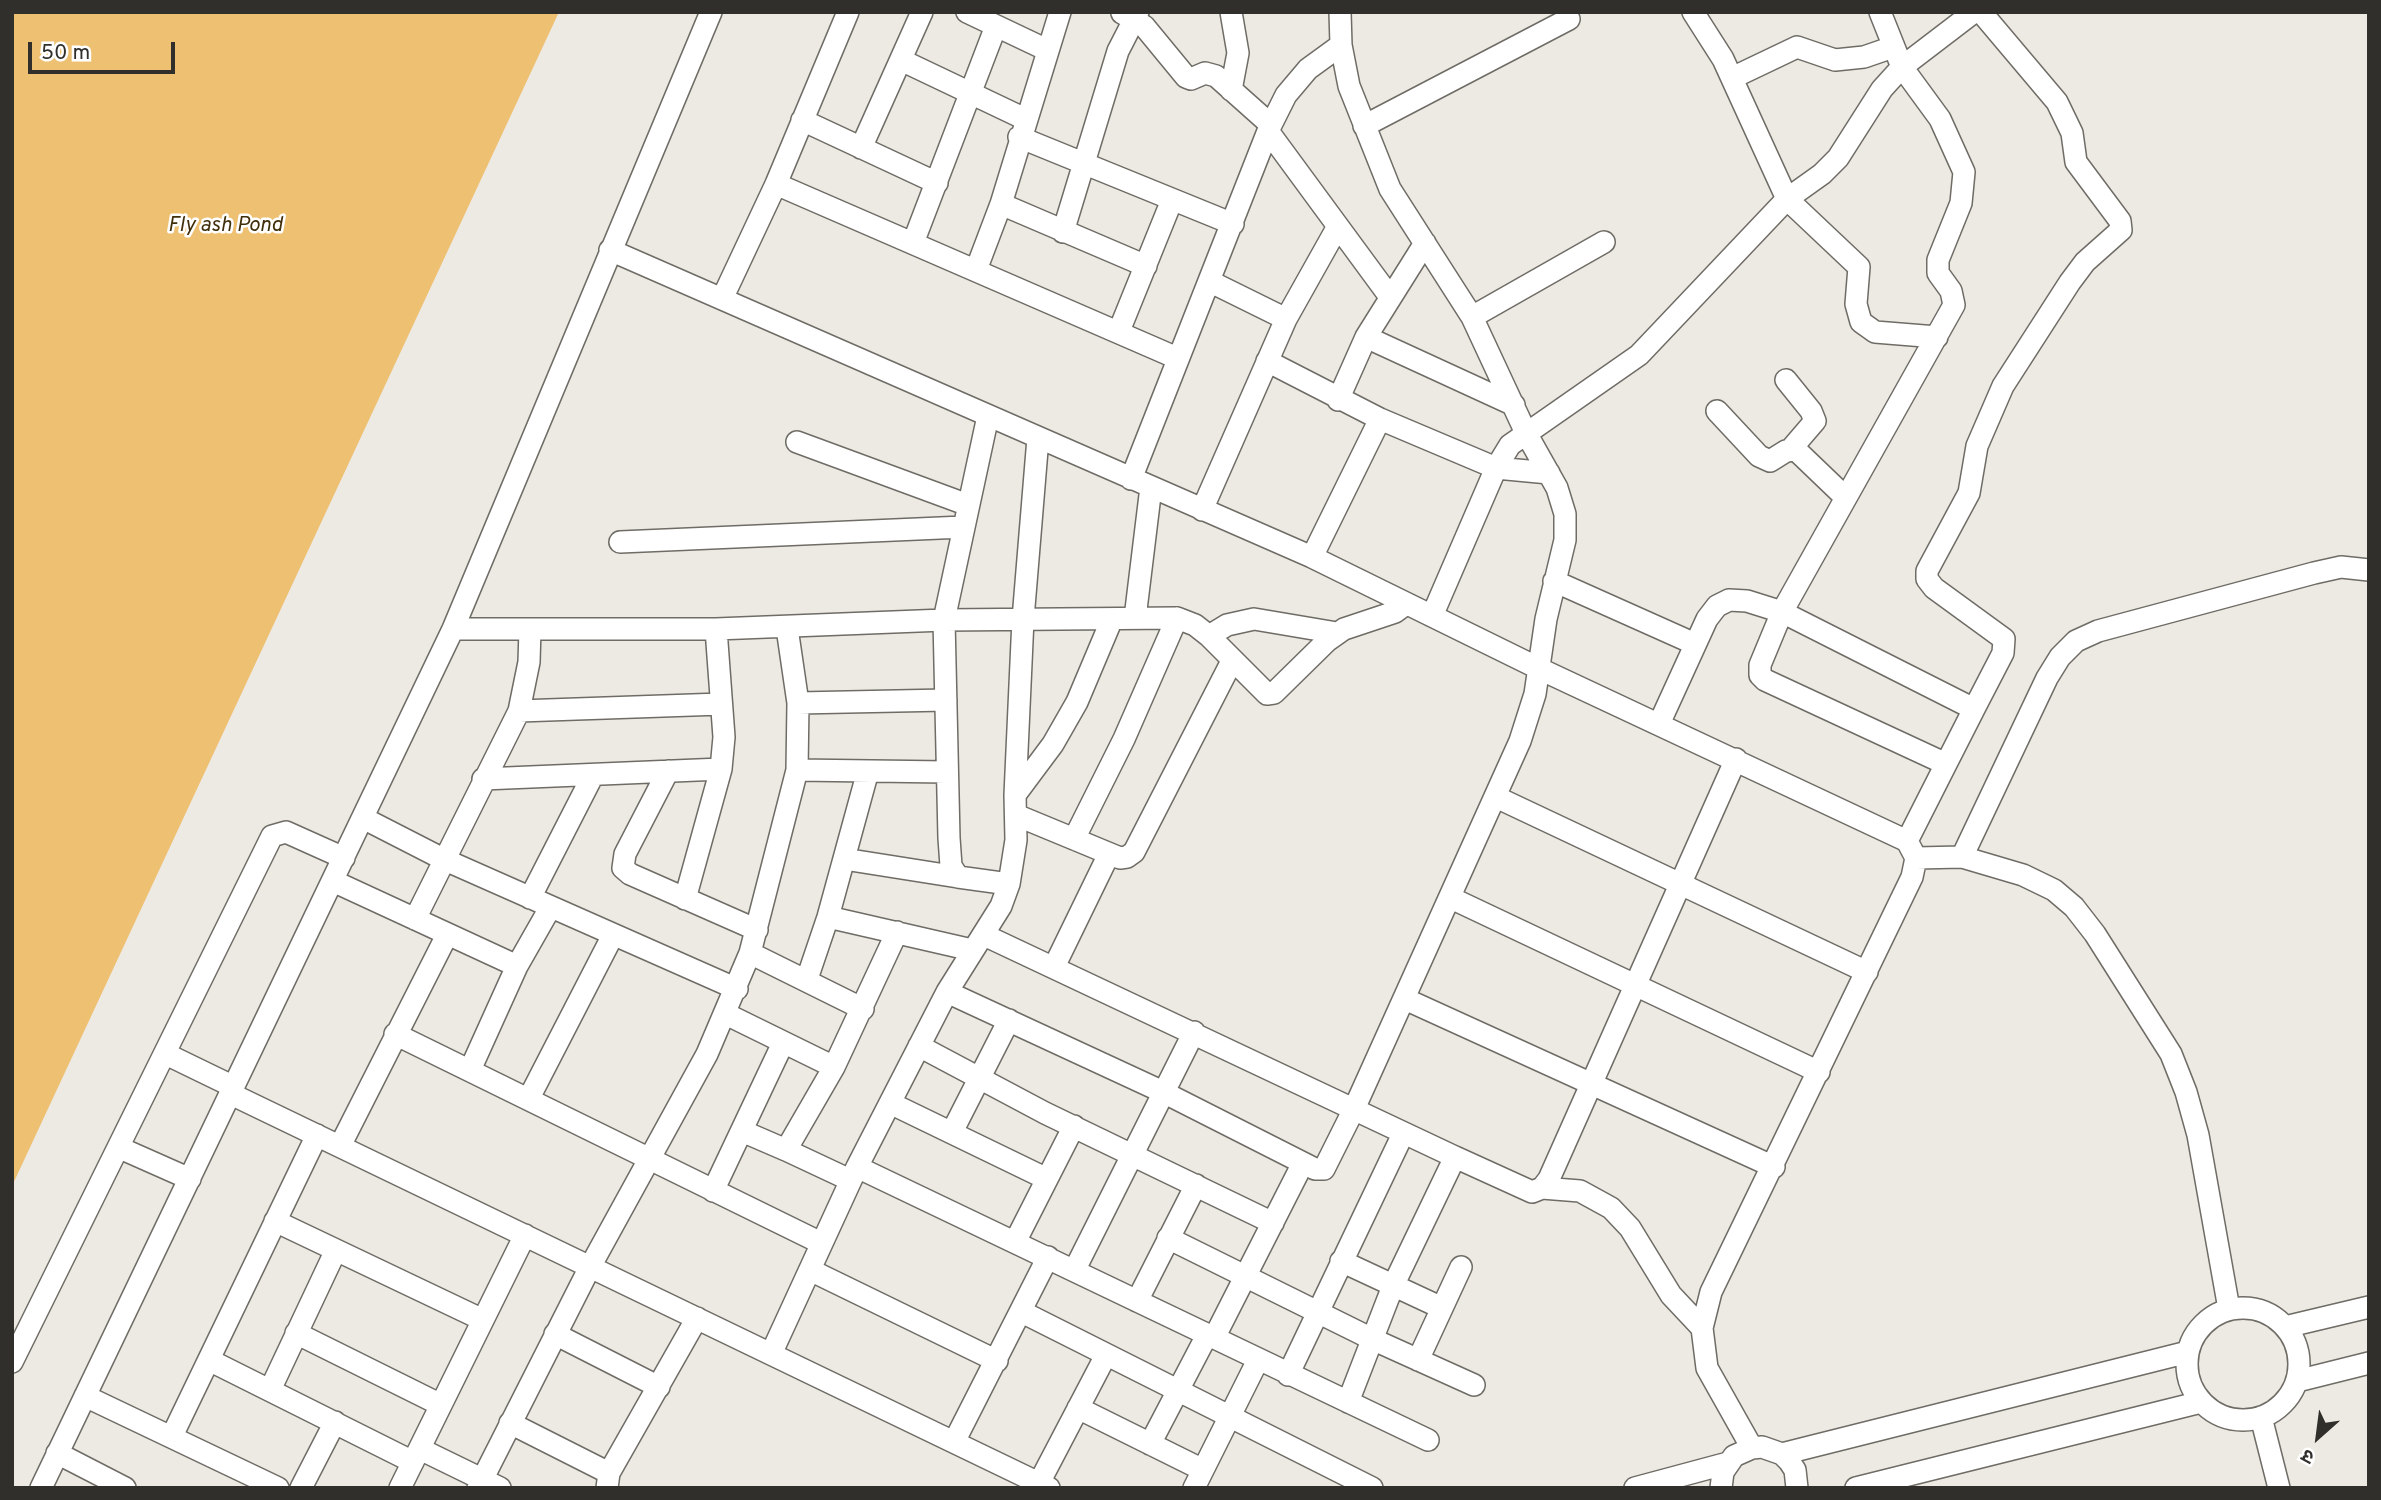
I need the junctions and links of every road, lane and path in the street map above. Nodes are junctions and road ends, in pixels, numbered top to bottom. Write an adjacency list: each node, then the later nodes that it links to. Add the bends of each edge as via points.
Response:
1 (711, 12): 40 (street)
2 (848, 12): 23 (street)
3 (922, 12): 18 (street)
4 (967, 12): 14 (street)
5 (1060, 12): 17 (street)
6 (1231, 12): 21 (street, via 1238,53)
7 (1693, 12): 20 (street)
8 (1880, 12): 16 (street)
9 (1974, 12): 19 (street)
10 (1980, 12): 94 (street, via 2057,102 2072,133 2076,162 2120,221 2121,230 2085,262 2023,350 1986,420 1969,493 1927,571 1934,588 2004,639 2003,653)
11 (1342, 13): 15 (street)
12 (1130, 14): 21 (street, via 1186,77 1211,74); 28 (street)
13 (1569, 19): 24 (street)
14 (996, 26): 17 (street); 22 (street)
15 (1341, 45): 24 (street, via 1349,86); 26 (street, via 1308,69 1286,95)
16 (1893, 47): 19 (street); 20 (street, via 1835,60 1797,47)
17 (1047, 50): 25 (street)
18 (901, 60): 22 (street); 27 (street)
19 (1902, 67): 31 (street, via 1882,89 1838,158); 50 (street, via 1940,119 1964,172 1961,204 1938,260 1938,273 1951,291 1954,305)
20 (1731, 78): 31 (street)
21 (1231, 90): 26 (street)
22 (971, 94): 25 (street); 29 (street)
23 (803, 120): 27 (street); 30 (street)
24 (1364, 126): 38 (street, via 1390,189)
25 (1022, 128): 28 (street); 33 (street)
26 (1270, 128): 34 (street); 35 (street)
27 (861, 148): 29 (street)
28 (1083, 163): 32 (street); 36 (street)
29 (937, 183): 37 (street)
30 (776, 184): 37 (street); 45 (street)
31 (1787, 198): 50 (street, via 1859,267 1856,304 1866,328); 59 (street, via 1639,355)
32 (1172, 200): 34 (street); 41 (street)
33 (1001, 204): 36 (street); 42 (street)
34 (1233, 224): 43 (street)
35 (1337, 228): 44 (street); 47 (street)
36 (1063, 232): 41 (street)
37 (913, 243): 42 (street)
38 (1425, 243): 44 (street); 46 (street)
39 (1604, 243): 46 (street)
40 (610, 250): 45 (street); 83 (street)
41 (1146, 266): 48 (street)
42 (976, 270): 48 (street)
43 (1209, 281): 47 (street); 51 (street)
44 (1390, 297): 49 (street)
45 (722, 299): 57 (street)
46 (1472, 317): 55 (street)
47 (1286, 319): 52 (street)
48 (1119, 331): 51 (street)
49 (1366, 337): 54 (street); 55 (street)
50 (1937, 337): 66 (street)
51 (1177, 358): 65 (street)
52 (1267, 361): 54 (street); 68 (street)
53 (1786, 380): 62 (street, via 1815,421)
54 (1338, 400): 58 (street)
55 (1514, 405): 59 (street)
56 (1717, 411): 62 (street, via 1765,460 1774,460)
57 (988, 416): 60 (street); 67 (street)
58 (1380, 419): 63 (street); 71 (street)
59 (1527, 433): 63 (street, via 1510,445); 64 (street)
60 (1038, 438): 65 (street); 79 (street)
61 (797, 442): 67 (street)
62 (1791, 449): 66 (street, via 1802,454)
63 (1496, 468): 64 (street); 76 (street)
64 (1549, 473): 73 (street, via 1565,514)
65 (1141, 483): 68 (street); 77 (street)
66 (1845, 498): 75 (street)
67 (968, 505): 69 (street)
68 (1202, 510): 71 (street)
69 (963, 527): 70 (street); 81 (street)
70 (620, 542)
71 (1312, 557): 74 (street)
72 (2369, 570): 112 (street, via 2341,567 2314,573 2098,631 2076,641 2047,678)
73 (1554, 581): 88 (street); 90 (street)
74 (1406, 604): 76 (street); 86 (street)
75 (1782, 612): 88 (street, via 1729,600 1717,606); 94 (street); 98 (street, via 1760,665 1765,680)
76 (1432, 616): 90 (street)
77 (1135, 618): 78 (street); 80 (street)
78 (1177, 618): 87 (street); 109 (street)
79 (1023, 619): 80 (street); 81 (street); 107 (street)
80 (1112, 619): 107 (street, via 1077,702)
81 (944, 620): 82 (street); 91 (street)
82 (787, 628): 85 (street); 92 (street)
83 (453, 629): 84 (street); 108 (street)
84 (530, 629): 85 (street); 95 (street)
85 (716, 629): 93 (street)
86 (1337, 633): 87 (street, via 1254,619 1227,625); 89 (street, via 1274,694 1259,689)
87 (1209, 636): 89 (street)
88 (1695, 644): 96 (street)
89 (1232, 661): 111 (street, via 1134,852 1119,858)
90 (1540, 669): 96 (street); 106 (street, via 1520,741)
91 (946, 700): 92 (street); 103 (street)
92 (798, 703): 100 (street)
93 (720, 704): 95 (street); 99 (street)
94 (1973, 709): 98 (street)
95 (519, 711): 105 (street)
96 (1659, 724): 97 (street)
97 (1736, 759): 110 (street); 119 (street)
98 (1946, 764): 110 (street)
99 (721, 769): 101 (street); 122 (street)
100 (797, 769): 102 (street); 126 (street)
101 (668, 771): 104 (street); 122 (street, via 625,854 623,868)
102 (868, 771): 103 (street); 115 (street)
103 (947, 772): 116 (street, via 951,866)
104 (593, 775): 105 (street); 120 (street)
105 (483, 779): 114 (street)
106 (1496, 797): 119 (street); 121 (street)
107 (1015, 805): 109 (street); 118 (street, via 1016,840)
108 (363, 818): 113 (street); 114 (street)
109 (1074, 839): 111 (street)
110 (1911, 850): 112 (street); 134 (street, via 1912,877)
111 (1109, 854): 133 (street)
112 (1962, 857): 195 (street, via 2023,875 2054,890 2074,907 2171,1054 2197,1135)
113 (344, 858): 117 (street); 147 (street, via 286,832 272,835)
114 (443, 859): 120 (street); 125 (street)
115 (844, 859): 116 (street); 124 (street)
116 (958, 877): 118 (street)
117 (333, 881): 125 (street); 153 (street)
118 (1009, 884): 130 (street)
119 (1681, 886): 134 (street); 136 (street)
120 (530, 898): 123 (street)
121 (1451, 898): 136 (street); 139 (street)
122 (685, 899): 126 (street)
123 (550, 908): 129 (street); 132 (street)
124 (828, 917): 127 (street); 135 (street)
125 (415, 919): 128 (street)
126 (757, 930): 131 (street)
127 (897, 932): 130 (street); 140 (street)
128 (447, 935): 132 (street); 144 (street)
129 (613, 935): 137 (street); 155 (street)
130 (978, 942): 133 (street); 138 (street)
131 (750, 953): 135 (street); 137 (street)
132 (517, 967): 149 (street)
133 (1054, 967): 143 (street)
134 (1867, 972): 150 (street)
135 (807, 979): 140 (street)
136 (1635, 985): 150 (street); 152 (street)
137 (737, 989): 141 (street)
138 (947, 992): 142 (street); 146 (street)
139 (1405, 999): 152 (street); 157 (street)
140 (863, 1009): 148 (street)
141 (726, 1014): 145 (street); 168 (street)
142 (1009, 1020): 151 (street); 154 (street)
143 (1194, 1032): 154 (street); 157 (street)
144 (396, 1034): 149 (street); 163 (street)
145 (783, 1042): 148 (street); 159 (street)
146 (919, 1046): 151 (street); 156 (street)
147 (166, 1054): 153 (street); 164 (street)
148 (834, 1067): 165 (street)
149 (470, 1070): 155 (street)
150 (1819, 1072): 170 (street)
151 (980, 1077): 158 (street); 160 (street)
152 (1591, 1083): 170 (street); 175 (street)
153 (233, 1091): 162 (street); 173 (street)
154 (1163, 1092): 166 (street); 169 (street)
155 (529, 1098): 168 (street)
156 (890, 1103): 160 (street); 171 (street)
157 (1354, 1109): 161 (street); 169 (street, via 1324,1169)
158 (1074, 1126): 166 (street); 172 (street)
159 (742, 1130): 165 (street); 176 (street)
160 (952, 1132): 172 (street)
161 (1404, 1134): 167 (street); 185 (street)
162 (317, 1135): 163 (street); 177 (street)
163 (340, 1146): 179 (street)
164 (120, 1148): 173 (street); 213 (street)
165 (786, 1150): 171 (street)
166 (1133, 1154): 174 (street); 188 (street)
167 (1455, 1157): 175 (street, via 1520,1189 1532,1192); 191 (street)
168 (649, 1158): 176 (street); 186 (street)
169 (1303, 1163): 178 (street)
170 (1774, 1167): 201 (street, via 1711,1292)
171 (853, 1174): 181 (street); 182 (street)
172 (1046, 1179): 181 (street)
173 (190, 1180): 221 (street)
174 (1196, 1185): 178 (street); 180 (street)
175 (1542, 1188): 201 (street, via 1580,1191 1611,1208 1630,1228 1671,1295)
176 (713, 1191): 182 (street)
177 (275, 1221): 183 (street); 209 (street)
178 (1273, 1223): 190 (street)
179 (525, 1235): 186 (street); 199 (street)
180 (1168, 1238): 190 (street); 192 (street)
181 (1015, 1242): 184 (street)
182 (821, 1243): 189 (street)
183 (337, 1250): 199 (street); 202 (street)
184 (1048, 1257): 188 (street); 197 (street)
185 (1341, 1261): 191 (street); 196 (street)
186 (590, 1267): 198 (street); 203 (street)
187 (1461, 1267): 194 (street)
188 (1075, 1269): 192 (street)
189 (810, 1270): 207 (street); 212 (street)
190 (1245, 1277): 196 (street); 204 (street)
191 (1392, 1286): 194 (street); 205 (street)
192 (1137, 1301): 204 (street)
193 (2369, 1307): 200 (street)
194 (1442, 1308): 211 (street)
195 (2230, 1309): 200 (street, via 2254,1309); 206 (street, via 2198,1329)
196 (1316, 1311): 205 (street); 215 (street)
197 (1022, 1312): 208 (street); 212 (street)
198 (697, 1318): 207 (street); 218 (street)
199 (483, 1320): 224 (street)
200 (2285, 1326): 216 (street, via 2297,1346)
201 (1702, 1328): 234 (street, via 1707,1368)
202 (296, 1333): 219 (street); 224 (street)
203 (555, 1334): 218 (street); 229 (street)
204 (1210, 1337): 210 (street); 220 (street)
205 (1371, 1339): 211 (street); 222 (street)
206 (2188, 1352): 223 (street, via 2188,1378); 236 (street)
207 (771, 1354): 232 (street)
208 (1106, 1355): 220 (street); 225 (street)
209 (209, 1360): 219 (street); 230 (street)
210 (1258, 1360): 215 (street); 227 (street)
211 (1418, 1360): 217 (street)
212 (997, 1361): 232 (street)
213 (12, 1362)
214 (2369, 1363): 216 (street)
215 (1288, 1375): 222 (street)
216 (2297, 1381): 226 (street, via 2284,1403)
217 (1474, 1385)
218 (659, 1387): 240 (street)
219 (270, 1390): 228 (street)
220 (1178, 1392): 227 (street); 233 (street)
221 (85, 1396): 230 (street); 235 (street)
222 (1348, 1402): 231 (street)
223 (2201, 1402): 226 (street, via 2235,1420); 252 (street)
224 (441, 1405): 237 (street)
225 (1078, 1408): 233 (street); 242 (street)
226 (2261, 1417): 253 (street)
227 (1229, 1418): 239 (street); 248 (street)
228 (335, 1422): 237 (street); 246 (street)
229 (510, 1423): 240 (street); 241 (street)
230 (172, 1436): 245 (street)
231 (1428, 1440)
232 (954, 1442): 242 (street)
233 (1150, 1444): 239 (street)
234 (1752, 1448): 236 (street); 238 (street)
235 (57, 1453): 243 (street); 244 (street)
236 (1782, 1454): 251 (street, via 1794,1470)
237 (416, 1455): 241 (street); 247 (street)
238 (1728, 1463): 249 (street); 250 (street)
239 (1198, 1479)
240 (608, 1480)
241 (487, 1485)
242 (1044, 1485)
243 (41, 1488)
244 (125, 1488)
245 (278, 1488)
246 (301, 1488)
247 (400, 1488)
248 (1372, 1488)
249 (1636, 1488)
250 (1721, 1488)
251 (1797, 1488)
252 (1856, 1488)
253 (2279, 1488)

